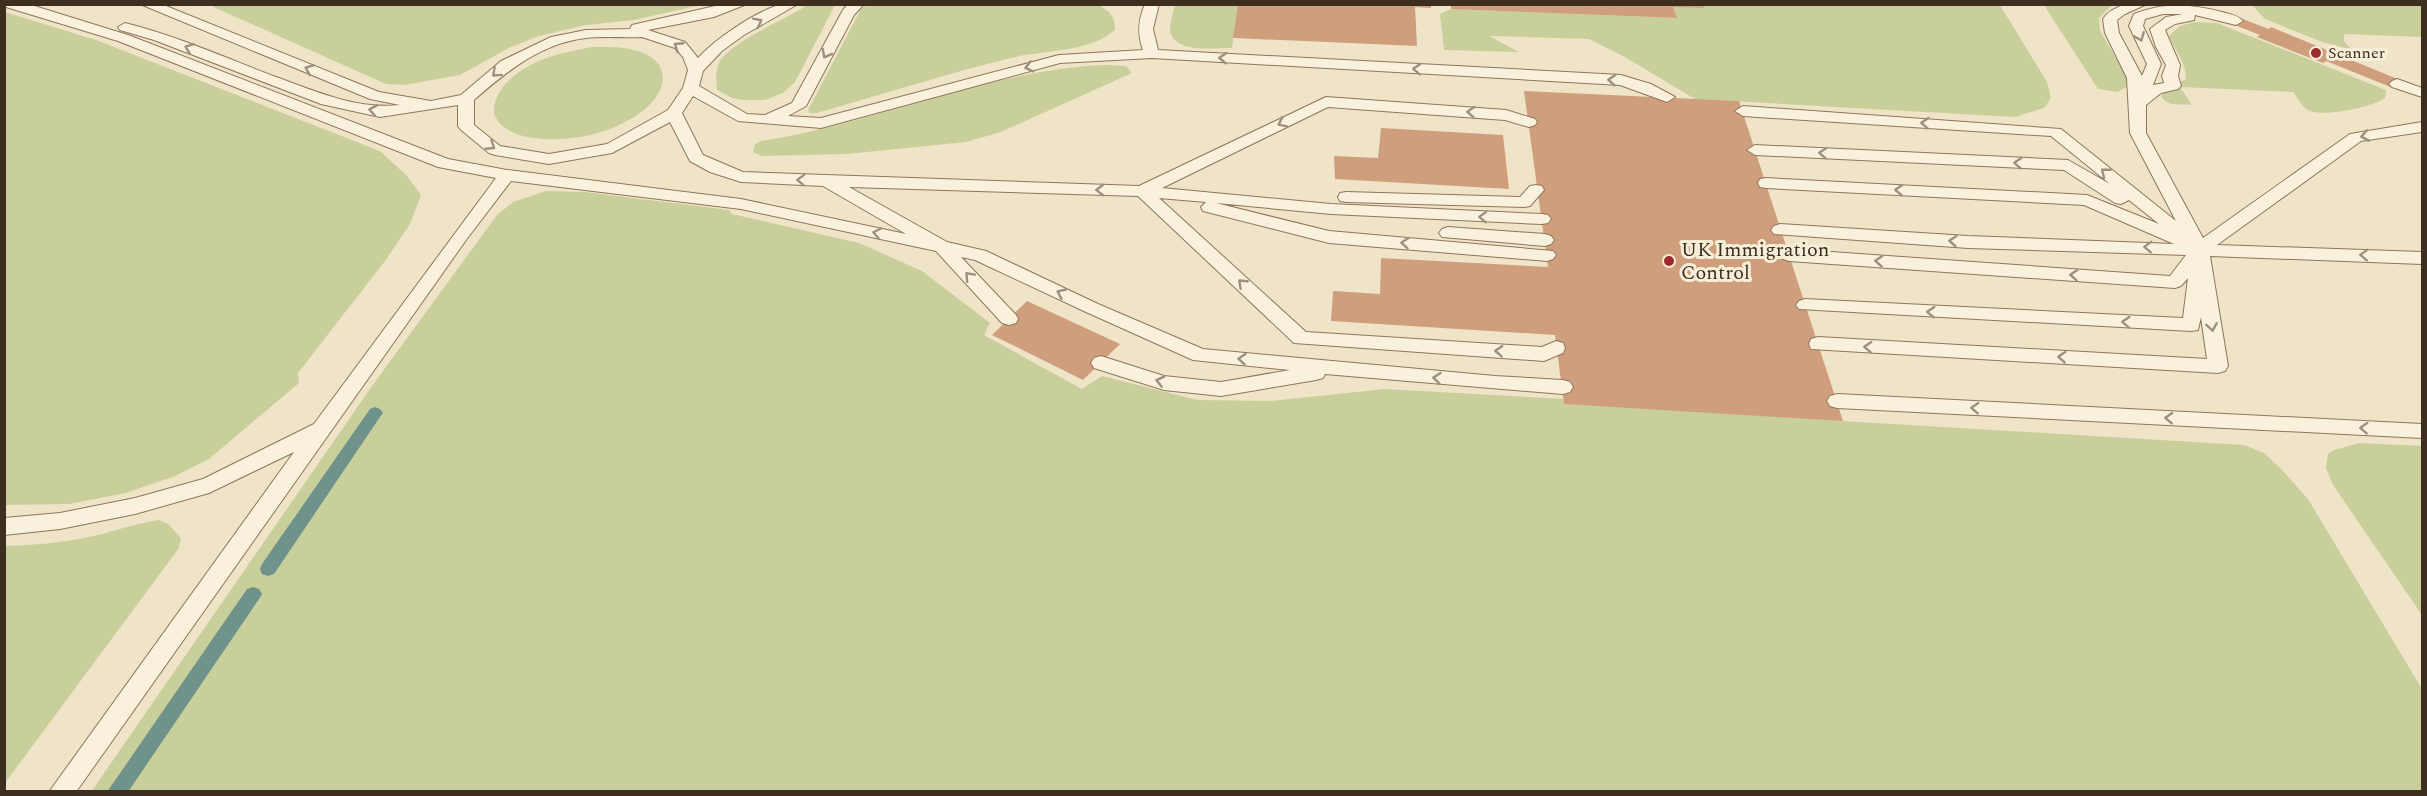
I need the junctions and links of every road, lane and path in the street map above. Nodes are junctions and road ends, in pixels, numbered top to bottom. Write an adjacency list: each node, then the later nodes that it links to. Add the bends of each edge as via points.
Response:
1 (11, 4): 13 (lane, via 123,38)
2 (51, 4): 14 (lane, one-way to 2, via 159,37)
3 (147, 4): 24 (lane, one-way to 3, via 375,96)
4 (740, 4): 11 (lane, via 661,25)
5 (791, 4): 15 (lane, one-way to 5, via 723,41)
6 (857, 4): 28 (lane, one-way to 28, via 848,12 798,106)
7 (1152, 4): 12 (lane, via 1144,22)
8 (2140, 4): 23 (lane, via 2110,19 2112,33 2135,78)
9 (2187, 4): 10 (lane)
10 (2236, 21): 23 (lane, via 2205,15 2171,20 2157,29 2174,65 2170,76 2173,86 2156,89); 23 (lane, one-way to 23, via 2189,9 2148,12 2139,17 2136,26 2154,64)
11 (613, 32): 15 (lane, one-way to 11, via 690,55 680,45 642,33); 22 (lane, one-way to 22, via 556,40 506,64)
12 (1152, 54): 20 (lane, one-way to 12, via 1622,80); 28 (lane, one-way to 28, via 1059,58 821,123)
13 (185, 63): 16 (lane); 25 (lane)
14 (231, 65): 16 (lane); 21 (lane)
15 (696, 70): 18 (lane)
16 (258, 82): 21 (lane); 25 (lane)
17 (2397, 84): 19 (lane)
18 (691, 88): 27 (lane); 28 (lane, via 744,118)
19 (2422, 93)
20 (1667, 98)
21 (321, 99): 24 (lane, one-way to 21, via 380,112)
22 (466, 99): 24 (lane); 27 (lane, one-way to 27, via 466,126 495,150 549,159 612,148)
23 (2138, 104): 41 (lane, via 2138,133)
24 (431, 105)
25 (304, 108): 32 (lane, via 444,162)
26 (1743, 111): 41 (lane, one-way to 26, via 2055,132)
27 (674, 113): 33 (lane, one-way to 27, via 741,177 716,168 696,158)
28 (767, 120)
29 (1529, 122): 36 (lane, one-way to 36, via 1506,115 1326,102)
30 (2422, 128): 41 (lane, one-way to 41, via 2356,137)
31 (1755, 150): 41 (lane, one-way to 31, via 2068,165)
32 (507, 175): 39 (lane, one-way to 32, via 741,204); 52 (lane)
33 (826, 181): 36 (lane, one-way to 33); 39 (lane)
34 (1766, 183): 41 (lane, one-way to 34, via 2087,200)
35 (1536, 190): 36 (lane, via 1524,202)
36 (1142, 191): 37 (lane, one-way to 36, via 1331,209); 40 (lane, one-way to 36, via 1329,237); 47 (lane, one-way to 36, via 1544,354 1301,338)
37 (1542, 219)
38 (1780, 230): 41 (lane, one-way to 38, via 1968,242)
39 (942, 247): 45 (lane, one-way to 39); 49 (lane, one-way to 39, via 1200,355 980,255)
40 (1546, 247)
41 (2200, 249): 42 (lane, one-way to 42, via 2175,282); 43 (lane, one-way to 41); 44 (lane, one-way to 44, via 2191,325); 46 (lane, one-way to 46, via 2218,366)
42 (1789, 255)
43 (2422, 258)
44 (1805, 306)
45 (1009, 319)
46 (1818, 344)
47 (1556, 348)
48 (1101, 363): 49 (lane, one-way to 48, via 1221,389 1164,383)
49 (1342, 369): 50 (lane, one-way to 49)
50 (1563, 387)
51 (1837, 401): 53 (lane, one-way to 51)
52 (323, 429): 54 (lane, via 209,485 135,506); 55 (lane)
53 (2422, 431)
54 (4, 527)
55 (62, 792)

